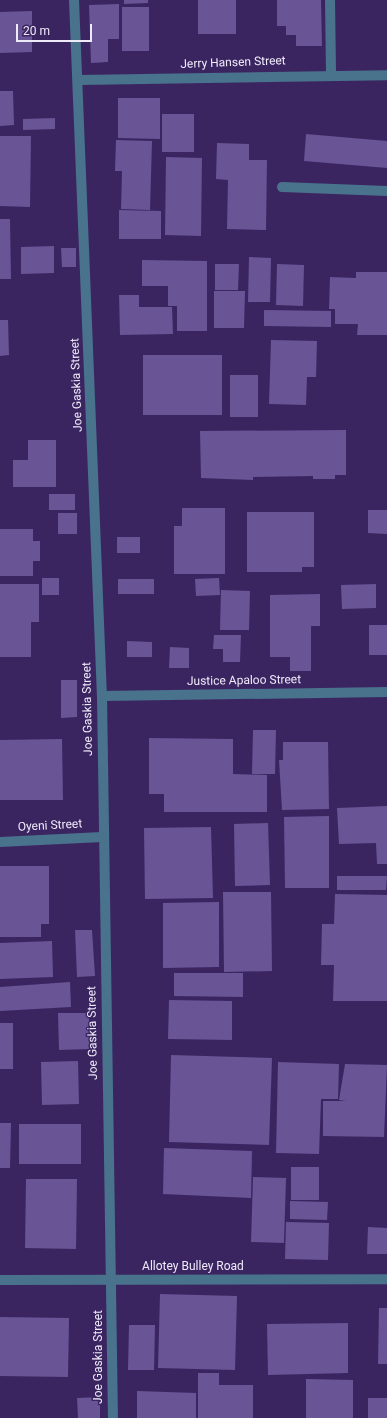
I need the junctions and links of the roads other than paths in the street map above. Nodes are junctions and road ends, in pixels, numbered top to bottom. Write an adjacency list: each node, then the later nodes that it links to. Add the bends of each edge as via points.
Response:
1 (74, 0): 5 (street, Joe Gaskia Street)
2 (330, 0): 3 (street)
3 (331, 73): 4 (street, Jerry Hansen Street); 5 (street, Jerry Hansen Street)
4 (387, 75)
5 (79, 80): 9 (street, Joe Gaskia Street)
6 (282, 187): 7 (street)
7 (387, 191)
8 (387, 692): 9 (street, Justice Apaloo Street)
9 (102, 696): 10 (street, Joe Gaskia Street)
10 (102, 837): 11 (street, Oyeni Street); 14 (street, Joe Gaskia Street)
11 (0, 842)
12 (387, 1279): 14 (street, Allotey Bulley Road)
13 (0, 1280): 14 (street, Allotey Bulley Road)
14 (112, 1281): 15 (street, Joe Gaskia Street)
15 (113, 1418)

